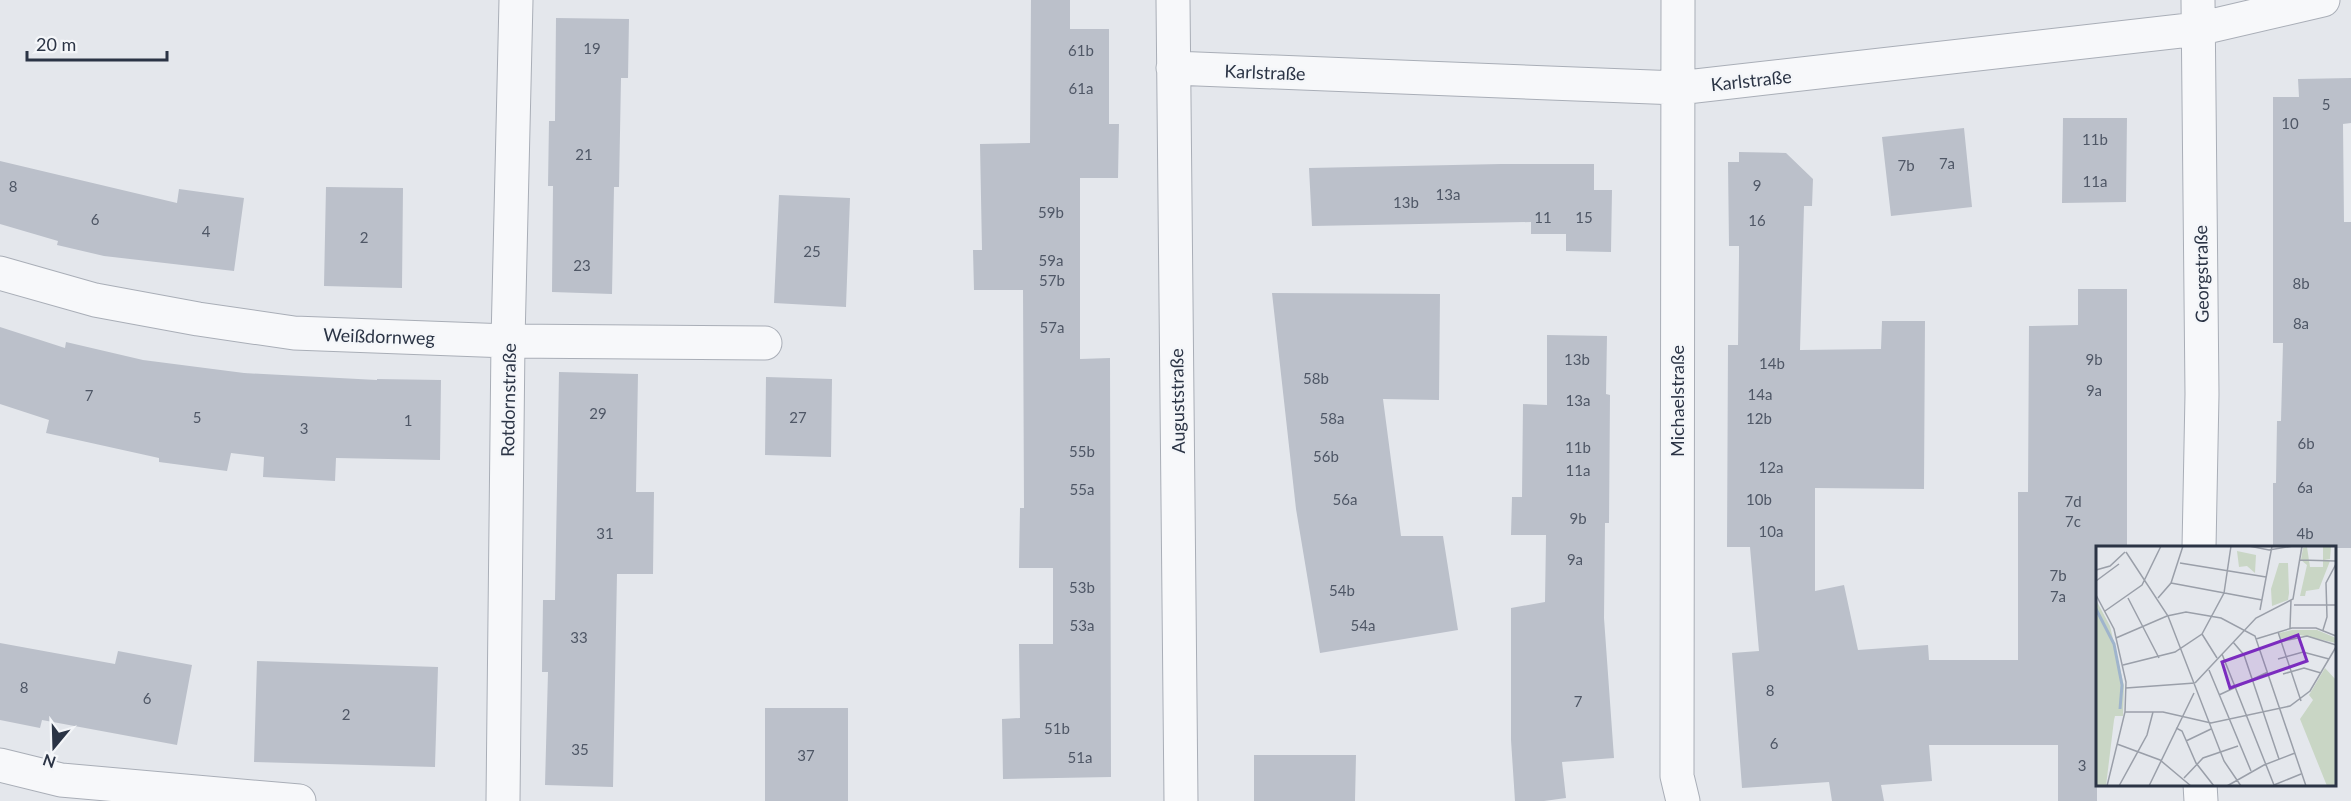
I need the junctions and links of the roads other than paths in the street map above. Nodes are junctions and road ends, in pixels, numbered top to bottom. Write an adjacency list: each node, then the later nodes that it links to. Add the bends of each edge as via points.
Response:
1 (516, 0): 9 (street, Rotdornstraße)
2 (1173, 0): 6 (street, Auguststraße)
3 (1678, 0): 7 (street, Michaelstraße)
4 (2323, 0): 5 (street, Karlstraße)
5 (2198, 15): 7 (street, Karlstraße); 11 (street, Georgstraße, via 2202,394)
6 (1173, 68): 7 (street, Karlstraße); 16 (street, Auguststraße)
7 (1678, 88): 17 (street, Michaelstraße, via 1677,776)
8 (0, 273): 9 (street, Weißdornweg, via 95,300 294,333)
9 (508, 340): 10 (street, Weißdornweg); 15 (street, Rotdornstraße)
10 (765, 343)
11 (2199, 546)
12 (0, 765): 14 (street, via 61,780)
13 (2200, 786): 18 (street)
14 (299, 801)
15 (504, 801)
16 (1181, 801)
17 (1683, 801)
18 (2201, 801)

